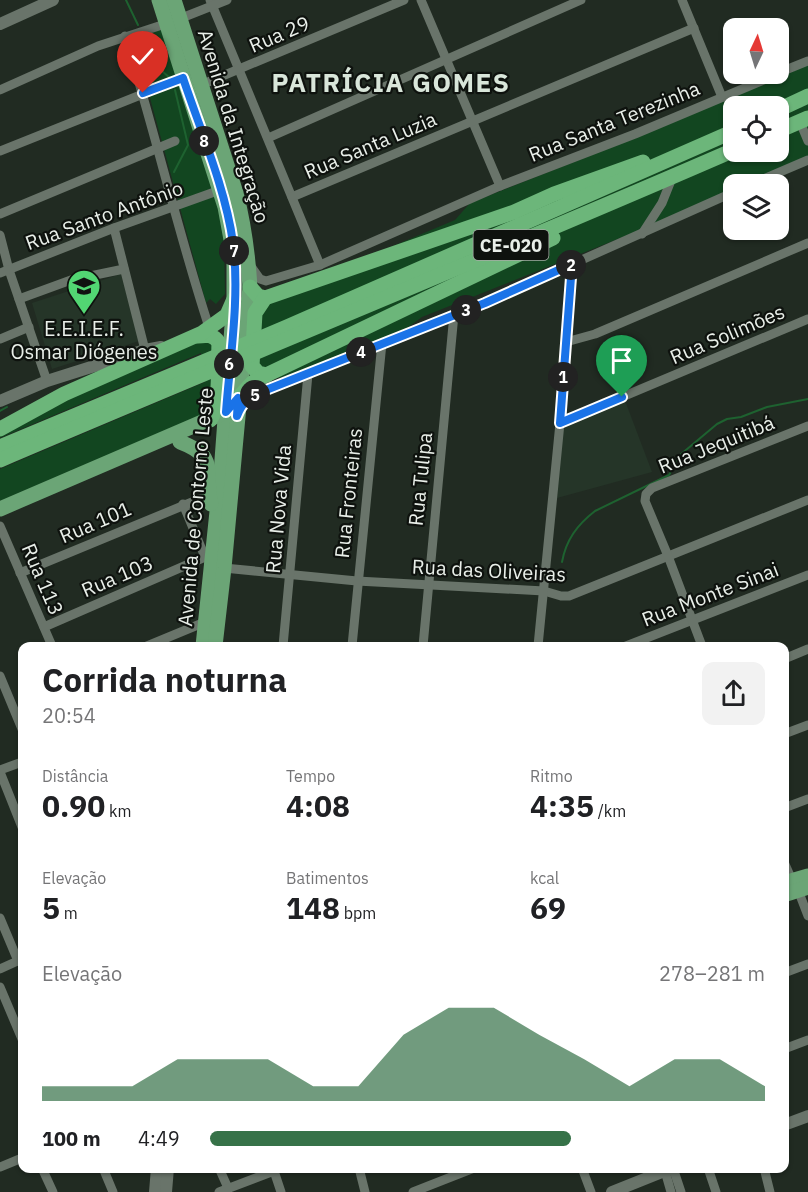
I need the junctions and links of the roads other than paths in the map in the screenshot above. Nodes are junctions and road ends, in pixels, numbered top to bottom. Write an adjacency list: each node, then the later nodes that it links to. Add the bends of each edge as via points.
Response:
1 (52, 0): 11 (street)
2 (159, 0): 10 (main road, Avenida da Integração)
3 (174, 0): 10 (main road, Avenida da Integração)
4 (227, 0): 9 (street)
5 (404, 0): 17 (street, Rua 29)
6 (421, 0): 14 (street)
7 (581, 0): 14 (street)
8 (682, 0): 12 (street)
9 (211, 3): 10 (street); 17 (street)
10 (172, 21): 13 (street); 18 (main road, Avenida da Integração); 20 (main road, Avenida da Integração)
11 (0, 24)
12 (694, 28): 24 (street); 27 (street, Rua Santa Luzia)
13 (125, 36): 21 (street); 22 (street)
14 (446, 59): 27 (street); 30 (street)
15 (808, 61): 16 (street, Rua Santa Terezinha)
16 (789, 69)
17 (239, 70): 20 (street, Rua 29); 30 (street)
18 (183, 78): 22 (street); 41 (main road, Avenida da Integração)
19 (752, 84): 24 (street, Rua Santa Terezinha)
20 (201, 85): 51 (main road, Avenida da Integração, via 243,219)
21 (0, 90)
22 (143, 93): 34 (street); 35 (street)
23 (808, 96): 25 (highway)
24 (722, 97): 40 (street, Rua Santa Terezinha)
25 (789, 105)
26 (804, 120): 28 (highway); 32 (street)
27 (473, 122): 40 (street); 43 (street, Rua Santa Luzia)
28 (789, 126)
29 (723, 136): 33 (highway, CE-020)
30 (268, 138): 43 (street)
31 (175, 141): 34 (street)
32 (808, 141)
33 (698, 147): 57 (highway, via 618,170 514,212); 64 (highway, CE-020)
34 (157, 148): 45 (street); 46 (street)
35 (0, 151)
36 (723, 155): 39 (highway, CE-020)
37 (808, 160): 38 (street)
38 (775, 174)
39 (673, 176): 42 (highway, CE-020); 48 (street, via 662,203)
40 (500, 186): 53 (street, Rua Santa Terezinha)
41 (220, 190): 45 (street, Rua Santo Antônio); 59 (main road, Avenida da Integração, via 233,242)
42 (640, 190): 64 (highway, CE-020); 73 (highway, via 592,219)
43 (292, 197): 53 (street)
44 (723, 197): 48 (street)
45 (172, 207): 47 (street, Rua Santo Antônio); 63 (street, via 208,324)
46 (0, 214)
47 (114, 228): 54 (street); 55 (street, Rua Santo Antônio)
48 (642, 234): 52 (street)
49 (0, 235): 55 (street)
50 (808, 243): 66 (street, via 595,334)
51 (248, 263): 53 (street, via 266,281); 56 (main road, Avenida da Integração)
52 (572, 264): 60 (street); 66 (street)
53 (320, 266)
54 (124, 269): 58 (street, via 71,280); 69 (street)
55 (4, 272): 58 (street)
56 (250, 287): 57 (highway); 71 (main road, Avenida da Integração)
57 (266, 298): 73 (highway, via 255,314 252,366)
58 (19, 299): 62 (street)
59 (234, 299): 63 (highway, via 226,315); 77 (main road, Avenida de Contorno Leste)
60 (454, 314): 67 (street); 97 (street, Rua Tulipa)
61 (808, 319): 79 (street, Rua Solimões)
62 (29, 327): 65 (street); 74 (street)
63 (201, 333): 68 (highway); 78 (highway, via 219,343 216,402)
64 (288, 333): 70 (highway, CE-020)
65 (0, 339)
66 (566, 342): 79 (street)
67 (382, 343): 72 (street); 96 (street, Rua Fronteiras)
68 (176, 345): 69 (street); 81 (highway, via 64,394)
69 (145, 350): 74 (street)
70 (198, 369): 83 (highway, CE-020); 84 (highway, CE-020)
71 (241, 372): 75 (main road, Avenida de Contorno Leste)
72 (308, 374): 77 (street, via 253,396); 94 (street, Rua Nova Vida)
73 (267, 375): 75 (highway, via 252,383)
74 (47, 381): 76 (street)
75 (238, 398): 77 (main road)
76 (0, 401)
77 (231, 414): 78 (main road); 85 (main road, Avenida de Contorno Leste); 92 (main road, Avenida de Contorno Leste)
78 (210, 420): 82 (main road)
79 (560, 423): 98 (street)
80 (808, 426): 91 (street, Rua Jequitibá, via 646,494 645,501)
81 (0, 429)
82 (178, 438): 85 (main road, via 204,457); 88 (main road); 89 (main road)
83 (0, 447)
84 (0, 460)
85 (213, 486): 87 (street, Rua 101); 92 (main road, Avenida de Contorno Leste)
86 (808, 500): 91 (street, Rua das Oliveiras)
87 (183, 504): 92 (street); 93 (street, Rua 101)
88 (0, 508)
89 (0, 519)
90 (0, 526): 93 (street, Rua 113)
91 (668, 555): 98 (street, Rua das Oliveiras, via 569,596); 99 (street)
92 (214, 563): 94 (street, Rua das Oliveiras); 100 (main road, Avenida de Contorno Leste); 101 (street, Rua 103); 105 (main road, Avenida de Contorno Leste)
93 (20, 573): 101 (street, Rua 113)
94 (290, 574): 96 (street, Rua das Oliveiras); 106 (street, Rua Nova Vida)
95 (808, 575): 99 (street, Rua Monte Sinai)
96 (357, 581): 97 (street, Rua das Oliveiras); 107 (street, Rua Fronteiras)
97 (428, 585): 98 (street, Rua das Oliveiras); 108 (street, Rua Tulipa)
98 (544, 591): 109 (street)
99 (692, 621): 110 (street, Rua Monte Sinai); 111 (street)
100 (205, 622): 103 (street); 104 (main road, Avenida de Contorno Leste)
101 (44, 627): 102 (street, Rua 113)
102 (50, 642)
103 (157, 642)
104 (203, 642)
105 (215, 642)
106 (283, 642)
107 (352, 642)
108 (423, 642)
109 (538, 642)
110 (637, 642)
111 (700, 642)
112 (808, 650): 113 (street)
113 (789, 657)
114 (0, 676): 115 (street)
115 (18, 719)
116 (808, 725): 117 (street)
117 (789, 732)
118 (18, 764): 119 (street)
119 (0, 771): 122 (street)
120 (808, 799): 121 (street)
121 (789, 806)
122 (18, 815)
123 (808, 876): 124 (main road)
124 (793, 887): 125 (street)
125 (808, 916)
126 (0, 918): 127 (street)
127 (18, 956)
128 (18, 961): 130 (street)
129 (808, 964): 131 (street)
130 (0, 969)
131 (789, 971)
132 (0, 987): 133 (street)
133 (18, 1030)
134 (808, 1040): 135 (street)
135 (789, 1047)
136 (808, 1116): 137 (street)
137 (789, 1123)
138 (18, 1160): 139 (street)
139 (0, 1167)
140 (44, 1173): 156 (street)
141 (105, 1173): 157 (street)
142 (157, 1173): 158 (street)
143 (168, 1173): 159 (street)
144 (220, 1173): 155 (street)
145 (266, 1173): 155 (street)
146 (275, 1173): 160 (street)
147 (360, 1173): 161 (street)
148 (461, 1173): 162 (street)
149 (584, 1173): 163 (street)
150 (662, 1173): 164 (street)
151 (670, 1173): 165 (street)
152 (672, 1173): 166 (street)
153 (710, 1173): 167 (street)
154 (765, 1173): 168 (street)
155 (223, 1190)
156 (53, 1192)
157 (113, 1192)
158 (155, 1192)
159 (166, 1192)
160 (281, 1192)
161 (366, 1192)
162 (413, 1192)
163 (591, 1192)
164 (612, 1192)
165 (671, 1192)
166 (681, 1192)
167 (716, 1192)
168 (770, 1192)

